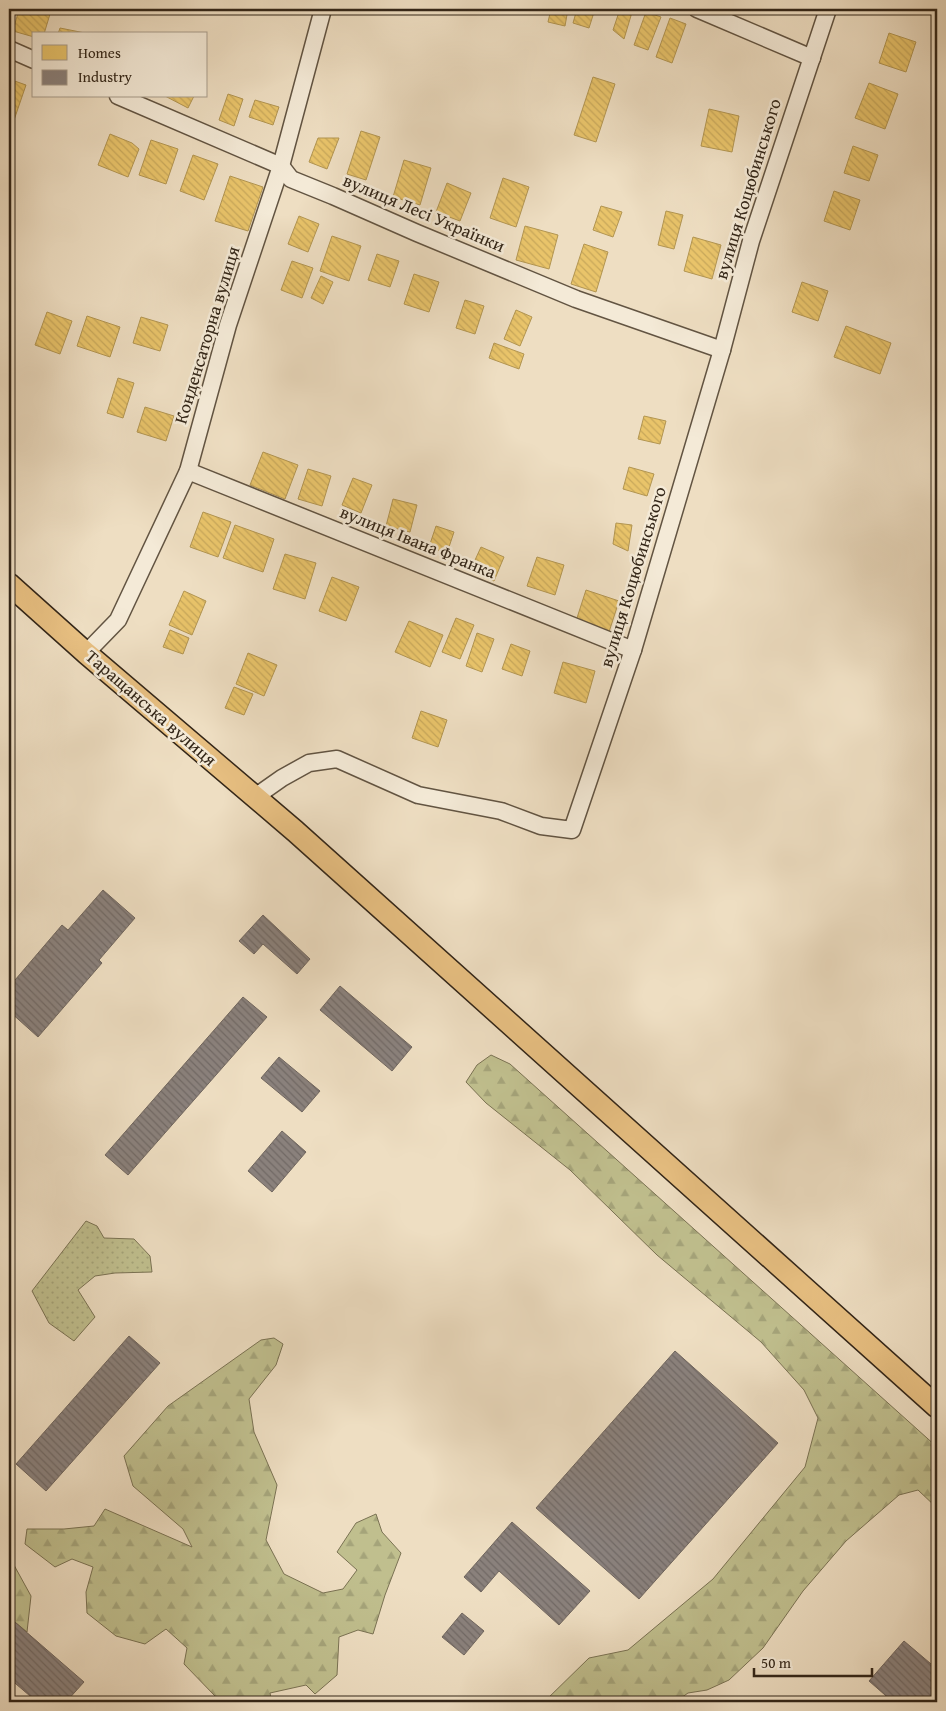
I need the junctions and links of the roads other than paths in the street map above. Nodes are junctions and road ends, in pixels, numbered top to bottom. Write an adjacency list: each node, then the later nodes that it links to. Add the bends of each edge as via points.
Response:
1 (323, 9): 8 (street, Конденсаторна вулиця)
2 (697, 9): 5 (street)
3 (828, 9): 5 (street, вулиця Коцюбинського)
4 (9, 49): 6 (street)
5 (812, 58): 9 (street, вулиця Коцюбинського, via 751,241)
6 (32, 59)
7 (123, 98): 8 (street, вулиця Лесі Українки)
8 (281, 166): 9 (street, вулиця Лесі Українки, via 291,179 426,237 576,299); 10 (street, Конденсаторна вулиця, via 228,325)
9 (722, 350): 12 (street, вулиця Коцюбинського)
10 (188, 471): 12 (street, вулиця Івана Франка); 13 (street, Конденсаторна вулиця, via 118,620)
11 (9, 584): 13 (main road, Таращанська вулиця)
12 (633, 650): 14 (street, вулиця Коцюбинського, via 572,830 540,826 501,811 418,795 337,759 309,763)
13 (86, 652): 14 (main road, Таращанська вулиця)
14 (254, 797): 15 (main road, Таращанська вулиця)
15 (937, 1407)

